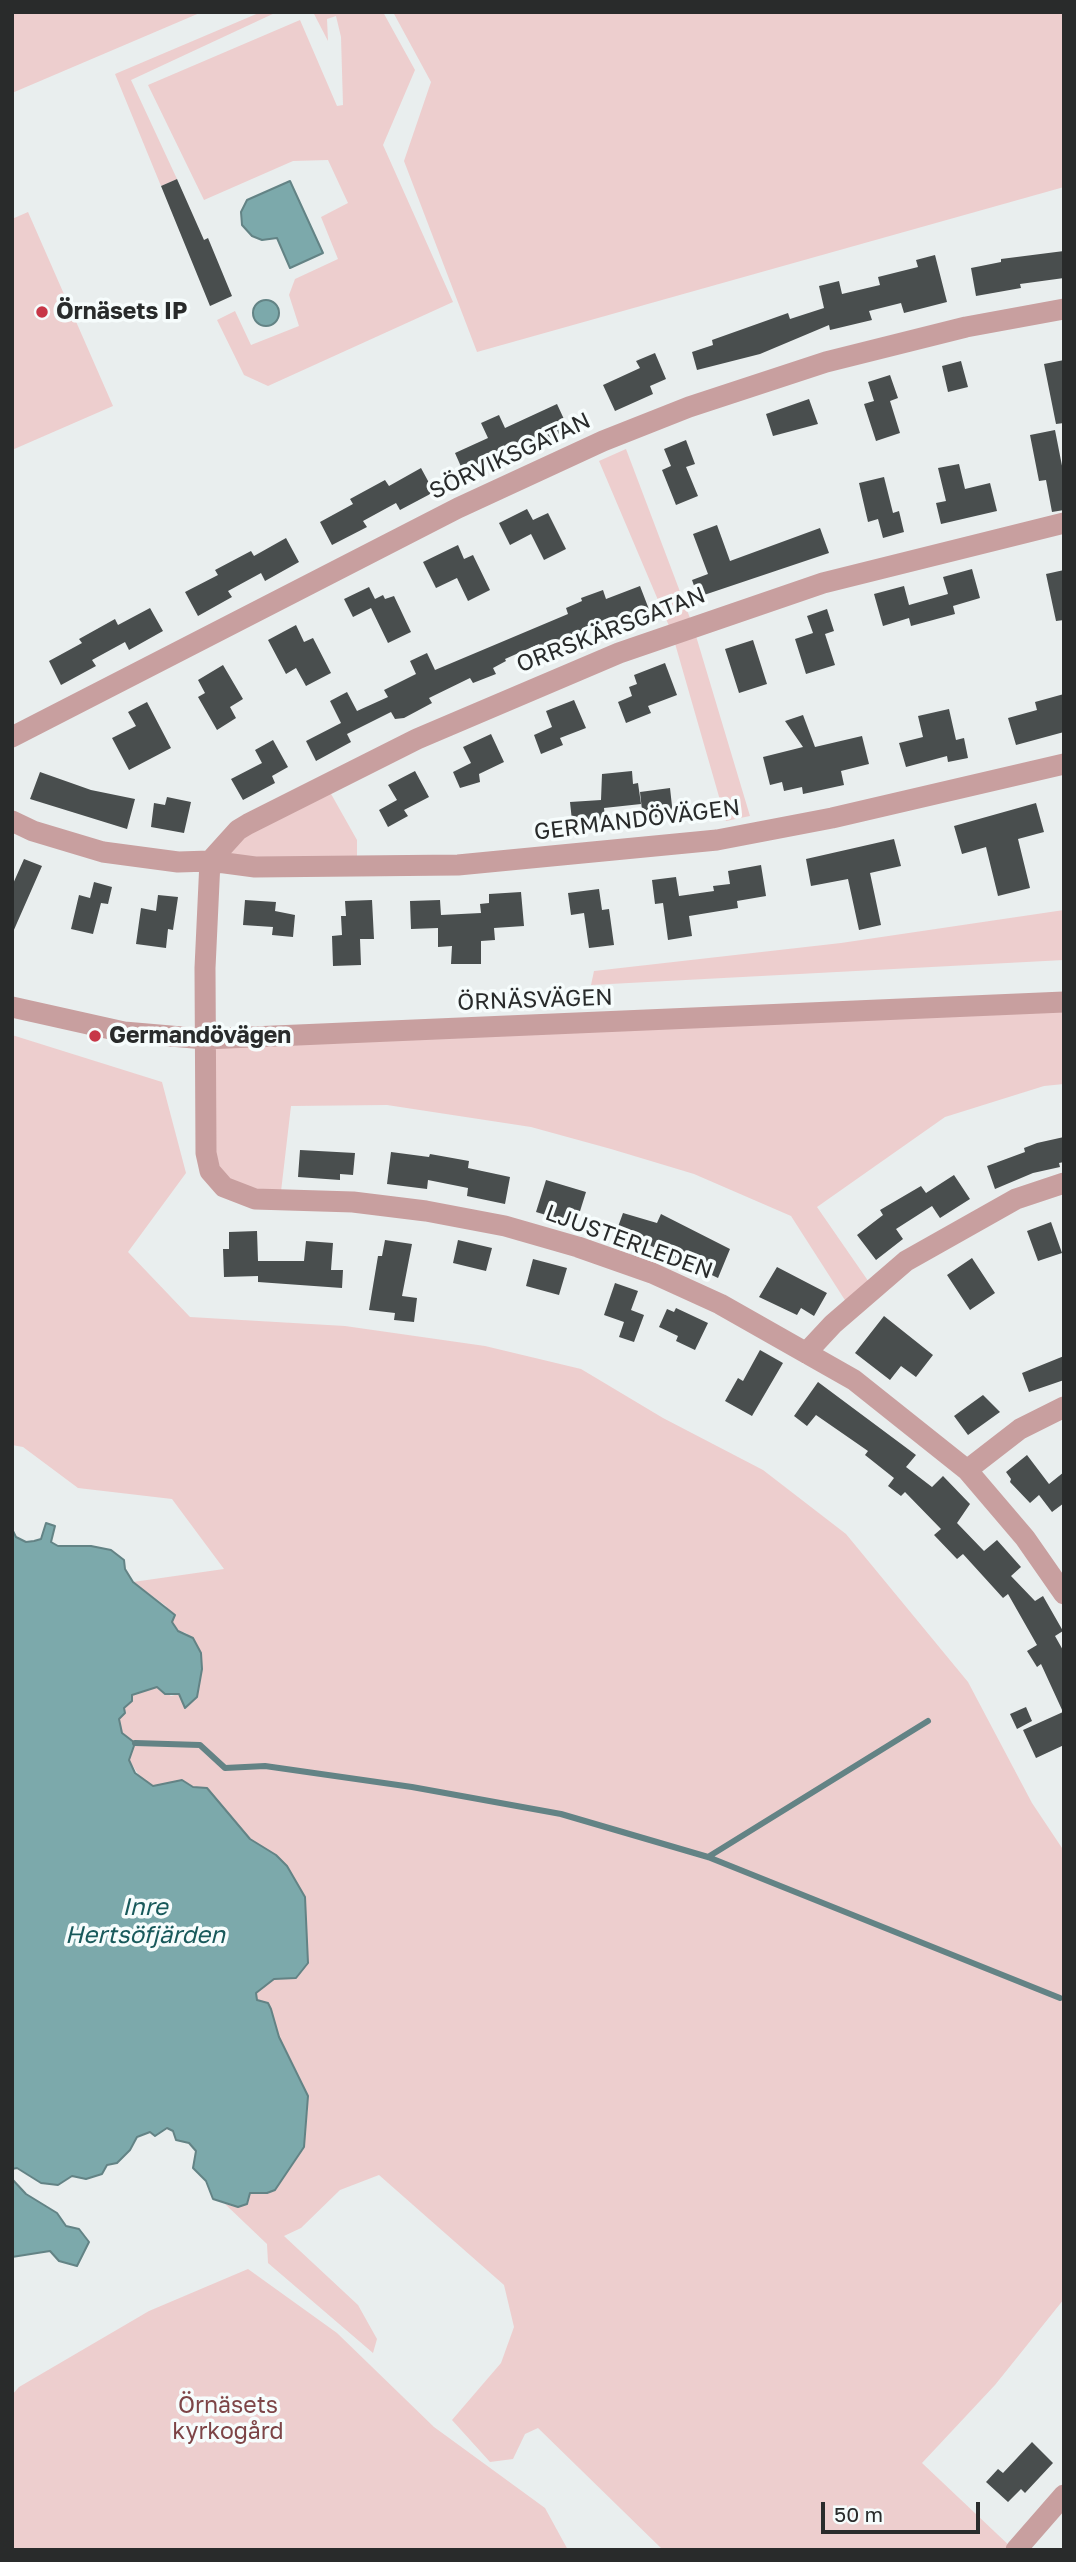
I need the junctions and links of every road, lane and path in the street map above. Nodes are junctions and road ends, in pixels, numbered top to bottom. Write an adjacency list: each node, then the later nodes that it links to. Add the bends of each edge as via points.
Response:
1 (1064, 309): 3 (street, SÖRVIKSGATAN, via 966,327 826,362 603,441 469,503)
2 (1064, 523): 6 (street, ORRSKÄRSGATAN, via 823,583 619,653 429,733 248,824)
3 (12, 737)
4 (1064, 764): 6 (street, GERMANDÖVÄGEN, via 832,818 717,840 624,851 458,865 255,867)
5 (12, 821): 6 (street, GERMANDÖVÄGEN, via 103,852 178,862)
6 (210, 861): 9 (street)
7 (1064, 1002): 9 (street, ÖRNÄSVÄGEN)
8 (12, 1007): 9 (street, ÖRNÄSVÄGEN, via 124,1032)
9 (205, 1039): 11 (street, LJUSTERLEDEN, via 206,1153 210,1171 224,1187 255,1199 353,1202 426,1211 578,1247 720,1304)
10 (1064, 1184): 11 (street, via 1016,1199 906,1261)
11 (806, 1353): 13 (street, LJUSTERLEDEN, via 853,1380)
12 (1064, 1407): 13 (street, via 1020,1429)
13 (967, 1470): 14 (street, LJUSTERLEDEN, via 1025,1538)
14 (1064, 1594)
15 (1064, 2495): 16 (street)
16 (1016, 2550)

